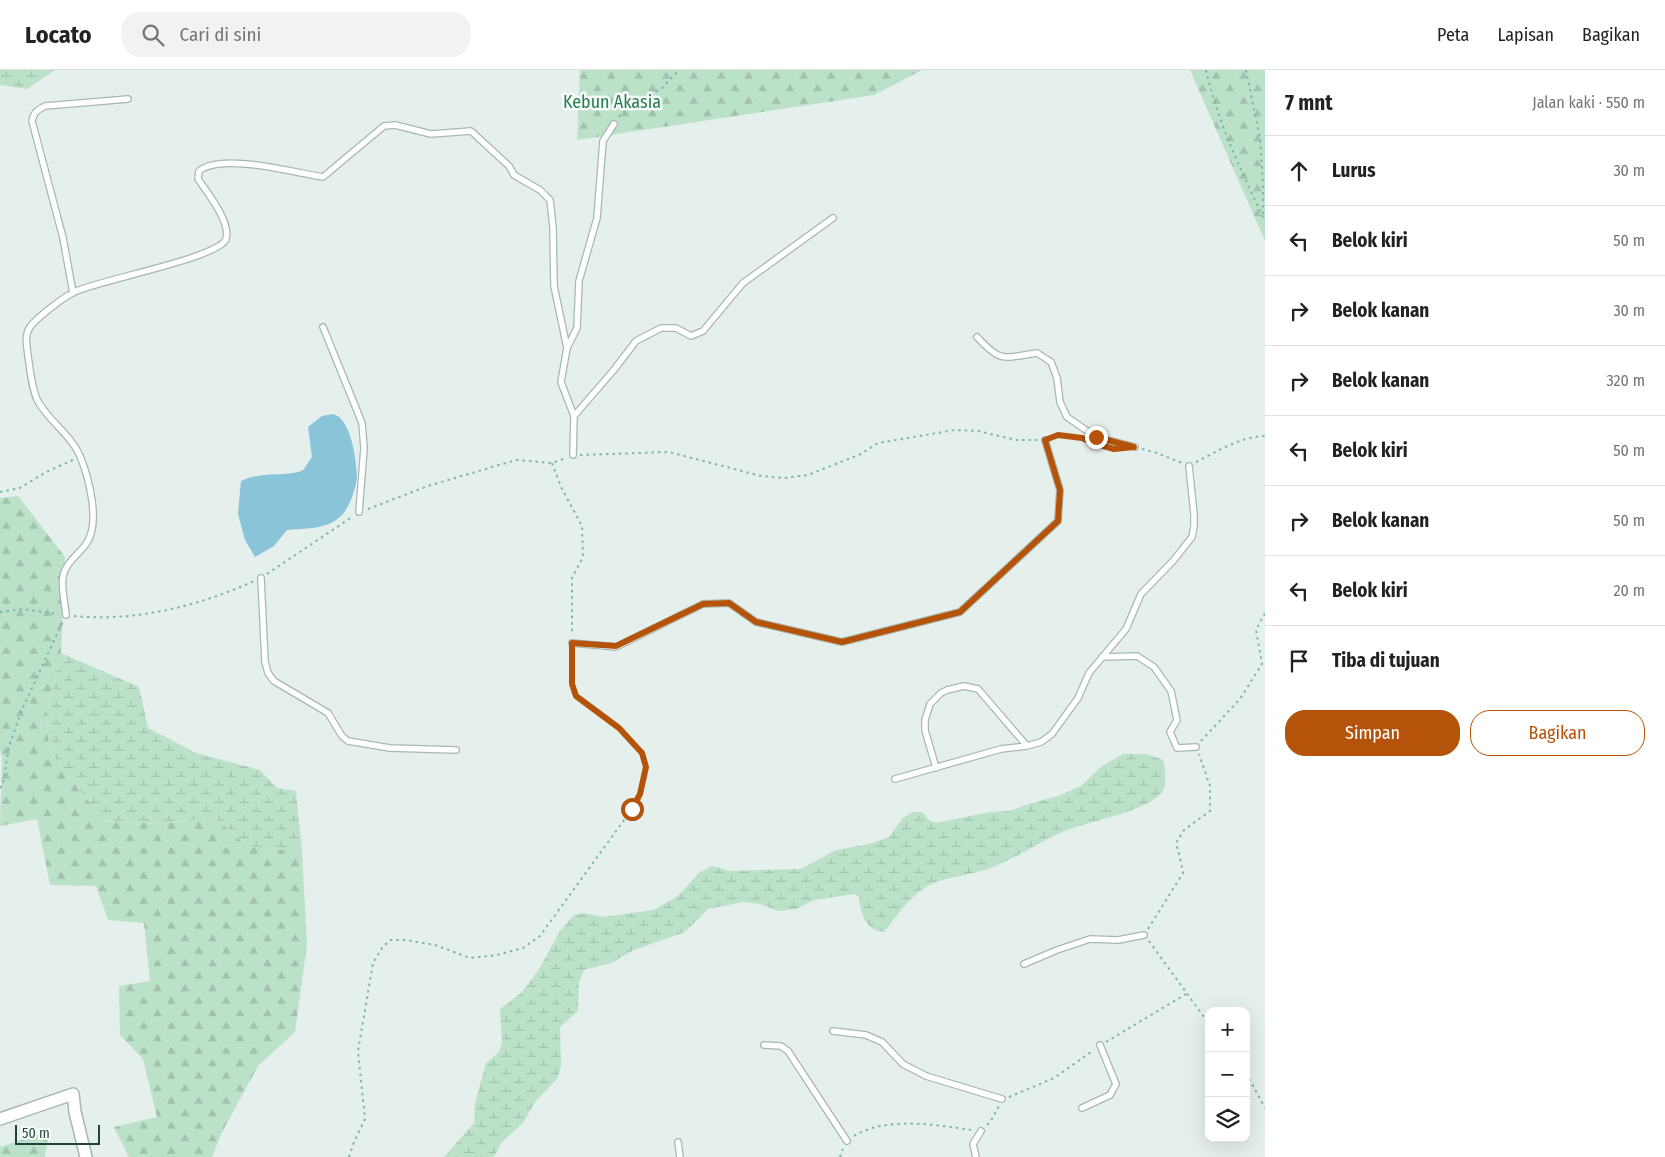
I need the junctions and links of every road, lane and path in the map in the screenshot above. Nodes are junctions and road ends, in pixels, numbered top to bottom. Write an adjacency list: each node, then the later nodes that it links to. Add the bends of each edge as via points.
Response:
1 (679, 70): 5 (path, via 661,89 631,104)
2 (1206, 70): 7 (path, via 1215,105)
3 (1246, 70): 6 (path, via 1260,138)
4 (128, 99): 10 (lane, via 45,106 35,111 33,116)
5 (614, 124): 13 (lane, via 603,141 597,218 579,281 577,328)
6 (1264, 182): 7 (path)
7 (1263, 217): 9 (path)
8 (833, 218): 14 (lane, via 743,283 703,331 691,336 676,328 661,328 636,341)
9 (1265, 221)
10 (73, 292): 13 (lane, via 191,258 221,246 226,239 226,228 218,207 198,179 202,169 222,162 323,177 384,126 395,125 431,134 471,132 509,166 514,175 540,190 550,200 554,286); 20 (lane, via 35,321 26,338 37,401 70,437)
11 (323, 327): 24 (lane, via 362,423 364,448)
12 (977, 337): 18 (lane, via 992,353 1003,358 1037,353 1051,362 1067,418 1096,437)
13 (567, 348): 14 (lane, via 561,382)
14 (574, 416): 19 (lane)
15 (1265, 436): 22 (path, via 1231,444)
16 (1045, 440): 17 (path, via 1058,435); 19 (path, via 1016,440 978,431 955,430 878,443 861,454 808,475 784,478 761,476 669,452); 29 (lane, via 1060,490 1058,521 960,612 842,642 756,622 729,603 703,604 616,646)
17 (1088, 440)
18 (1134, 447): 22 (path)
19 (573, 456): 21 (path)
20 (80, 457): 23 (path, via 20,488); 28 (lane, via 93,501 94,526 88,542 67,566 62,577)
21 (552, 463): 24 (path, via 516,460 428,486); 29 (path, via 582,526 582,557 572,578)
22 (1189, 466): 30 (lane, via 1194,514 1192,537 1173,562 1141,594 1126,629)
23 (0, 492)
24 (359, 512): 25 (path)
25 (261, 578): 28 (path, via 206,600 149,613 96,618); 33 (lane, via 265,662 274,681 328,713 348,741 390,748)
26 (0, 612): 28 (path, via 23,609)
27 (1265, 613): 32 (path, via 1256,630 1262,664 1240,699)
28 (66, 615): 36 (path, via 21,712 9,746)
29 (572, 643): 53 (path, via 572,684 576,696 619,728 642,753 646,767 640,794 540,936 522,948 470,958 435,945 406,940 390,940 382,948 373,963 358,1051 365,1119)
30 (1102, 657): 31 (lane, via 1052,734); 32 (lane, via 1137,656 1154,667 1171,691 1176,720 1170,732 1177,748)
31 (1027, 746): 34 (lane, via 1001,749); 34 (lane, via 978,689 964,686 947,690 930,704 925,720)
32 (1196, 747): 37 (path, via 1210,786 1210,811 1184,830 1176,843 1183,873)
33 (456, 750)
34 (936, 768): 35 (lane)
35 (895, 779)
36 (0, 788)
37 (1144, 935): 38 (lane, via 1118,940 1090,939); 39 (path)
38 (1024, 964)
39 (1186, 994): 40 (path); 43 (path)
40 (1205, 1019)
41 (833, 1031): 45 (lane, via 866,1035 882,1042 903,1064 926,1076)
42 (764, 1045): 50 (lane, via 782,1046 788,1051)
43 (1100, 1045): 45 (path, via 1054,1078); 46 (lane, via 1116,1084 1110,1095)
44 (1250, 1080): 47 (path)
45 (1002, 1100): 49 (path, via 991,1121)
46 (1082, 1108)
47 (1265, 1108)
48 (0, 1119): 52 (street, via 73,1094)
49 (981, 1131): 50 (path, via 898,1123 863,1131); 56 (lane, via 973,1144)
50 (847, 1141): 55 (path)
51 (678, 1142): 54 (lane)
52 (86, 1157)
53 (349, 1157)
54 (680, 1157)
55 (840, 1157)
56 (976, 1157)

